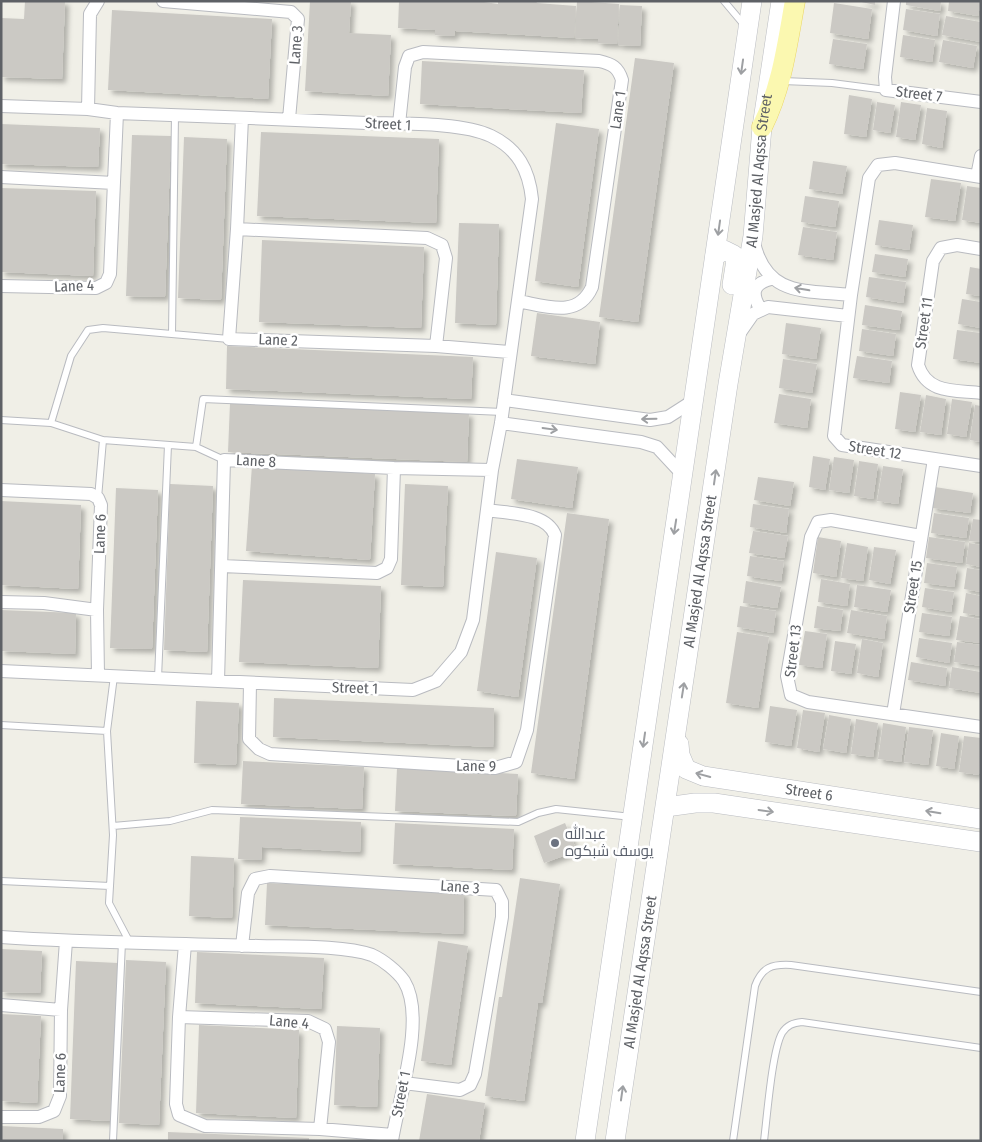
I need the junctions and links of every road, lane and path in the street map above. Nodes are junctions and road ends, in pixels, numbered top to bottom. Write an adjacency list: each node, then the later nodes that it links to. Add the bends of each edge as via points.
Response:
1 (98, 1): 13 (street, via 90,14)
2 (163, 1): 17 (street, Lane 3, via 296,14)
3 (724, 1): 8 (lane)
4 (752, 1): 8 (main road, Al Masjed Al Aqssa Street)
5 (781, 1): 19 (main road, Al Masjed Al Aqssa Street)
6 (795, 1): 9 (main road)
7 (894, 1): 10 (street, Street 7)
8 (748, 28): 27 (main road, Al Masjed Al Aqssa Street, one-way to 27)
9 (780, 81): 10 (lane); 19 (main road, via 775,101)
10 (886, 90): 11 (street, Street 7)
11 (981, 102)
12 (1, 106): 13 (street, Street 1)
13 (88, 108): 14 (street, Street 1)
14 (117, 113): 15 (street, Street 1); 23 (street, Lane 4)
15 (175, 115): 16 (street, Street 1); 34 (lane)
16 (242, 118): 17 (street, Street 1); 24 (street)
17 (289, 120): 18 (street, Street 1)
18 (399, 124): 31 (street, Street 1, via 470,129 509,146 521,159 530,179 532,199); 31 (street, Lane 1, via 405,67 409,56 423,52 599,61 619,70 622,80 588,297 579,305 565,308)
19 (762, 127): 25 (main road, Al Masjed Al Aqssa Street)
20 (981, 156): 21 (street)
21 (979, 176): 30 (street, Street 12, via 895,164 878,165 869,178)
22 (1, 177): 23 (street)
23 (114, 183): 29 (street, Lane 4, via 110,274 106,284 96,288)
24 (237, 229): 35 (street); 37 (street, via 427,238 442,245 446,258)
25 (753, 236): 28 (street, via 763,270); 36 (main road, Al Masjed Al Aqssa Street)
26 (981, 249): 40 (street, Street 11, via 957,245 941,248 933,262 918,365 922,378 933,387)
27 (715, 256): 39 (main road, via 724,250 734,255 736,260 722,363); 41 (main road, Al Masjed Al Aqssa Street)
28 (772, 279): 30 (street, one-way to 28, via 800,290); 32 (street, via 762,282 755,290 754,299)
29 (1, 286)
30 (851, 295): 33 (street, Street 12)
31 (518, 301): 38 (street, Street 1)
32 (760, 310): 33 (street, via 768,307); 36 (street, via 745,323)
33 (848, 316): 48 (street, Street 12, via 834,436 837,442)
34 (172, 334): 35 (lane); 44 (lane, via 103,328 88,330 71,356)
35 (229, 338): 37 (street, Lane 2)
36 (736, 340): 39 (main road, Al Masjed Al Aqssa Street)
37 (436, 346): 38 (street, Lane 2)
38 (510, 352): 42 (street, Street 1)
39 (728, 384): 68 (main road, Al Masjed Al Aqssa Street, one-way to 39)
40 (981, 393)
41 (694, 401): 42 (street, one-way to 42, via 668,417 650,420); 53 (main road, Al Masjed Al Aqssa Street)
42 (503, 412): 47 (lane, via 203,399); 52 (street, Street 1); 53 (street, one-way to 53, via 641,442 661,451)
43 (1, 420): 44 (lane)
44 (51, 423): 45 (lane)
45 (103, 440): 46 (lane); 55 (lane)
46 (168, 445): 47 (lane); 64 (lane)
47 (196, 447): 49 (lane)
48 (934, 459): 50 (street, Street 12); 57 (street, Street 15)
49 (224, 460): 51 (street, Lane 8); 58 (street, Lane 8)
50 (981, 466)
51 (394, 468): 52 (street, Lane 8); 58 (street, via 391,559 387,568 377,573)
52 (492, 470): 56 (street, Street 1)
53 (683, 475): 76 (main road, Al Masjed Al Aqssa Street, one-way to 76)
54 (1, 490): 55 (street, Lane 6, via 91,494)
55 (98, 498): 60 (street, Lane 6, via 101,505)
56 (488, 510): 66 (street, Street 1, via 473,620 461,652 436,681 413,690); 66 (street, Lane 9, via 540,519 551,526 555,535 527,730 516,762 495,768 270,754 249,740)
57 (921, 536): 67 (street, Street 15); 67 (street, Street 13, via 831,520 818,522 810,537 787,676 791,695 808,702)
58 (222, 566): 65 (street, Lane 8)
59 (1, 602): 60 (street, via 44,603)
60 (97, 610): 62 (street, Lane 6)
61 (1, 671): 62 (street, Street 1)
62 (98, 675): 63 (street, Street 1)
63 (114, 676): 64 (street, Street 1); 71 (lane)
64 (158, 678): 65 (street, Street 1)
65 (218, 681): 66 (street, Street 1)
66 (250, 683)
67 (893, 714): 70 (street, Street 13)
68 (678, 723): 72 (main road, Street 6, one-way to 68, via 686,770 680,756); 74 (main road, Al Masjed Al Aqssa Street)
69 (1, 725): 71 (lane)
70 (981, 727)
71 (106, 731): 77 (lane)
72 (739, 782): 73 (main road); 75 (main road, Street 6, one-way to 72)
73 (736, 806): 74 (main road, Street 6, via 696,803); 78 (main road, Street 6, one-way to 78)
74 (666, 808): 81 (main road, Al Masjed Al Aqssa Street)
75 (981, 819)
76 (632, 823): 77 (lane, via 556,809 518,822 212,810 170,821); 81 (main road, via 638,863 628,923 638,930); 95 (main road, Al Masjed Al Aqssa Street)
77 (112, 826): 80 (lane)
78 (981, 842)
79 (1, 881): 80 (lane)
80 (110, 886): 83 (lane, via 109,903)
81 (647, 928): 99 (main road, Al Masjed Al Aqssa Street, one-way to 81)
82 (1, 937): 84 (street, Street 1)
83 (126, 941): 84 (street, Street 1); 85 (street, Street 1); 97 (lane)
84 (66, 942): 89 (street, Lane 6)
85 (186, 944): 86 (street, Street 1); 90 (street)
86 (242, 946): 92 (street, Street 1, via 340,950 372,956 391,967 404,982 412,1008 412,1034); 92 (street, Lane 3, via 248,893 256,879 280,876 496,890 502,902 502,916 475,1074 470,1085 460,1090)
87 (981, 992): 100 (lane, via 791,965 770,965 760,973 755,986)
88 (1, 1006): 89 (street)
89 (61, 1010): 93 (street, Lane 6, via 60,1096 54,1111 39,1117)
90 (179, 1017): 94 (street, via 176,1104 179,1114 205,1126); 94 (street, Lane 4, via 308,1021 326,1029 329,1042)
91 (981, 1048): 101 (lane, via 793,1023 786,1027 779,1042)
92 (404, 1083): 96 (street, Street 1)
93 (1, 1116)
94 (320, 1129): 96 (street)
95 (586, 1132): 98 (main road, via 597,1122 606,1132)
96 (393, 1138)
97 (113, 1141)
98 (605, 1141)
99 (616, 1141)
100 (733, 1141)
101 (764, 1141)

